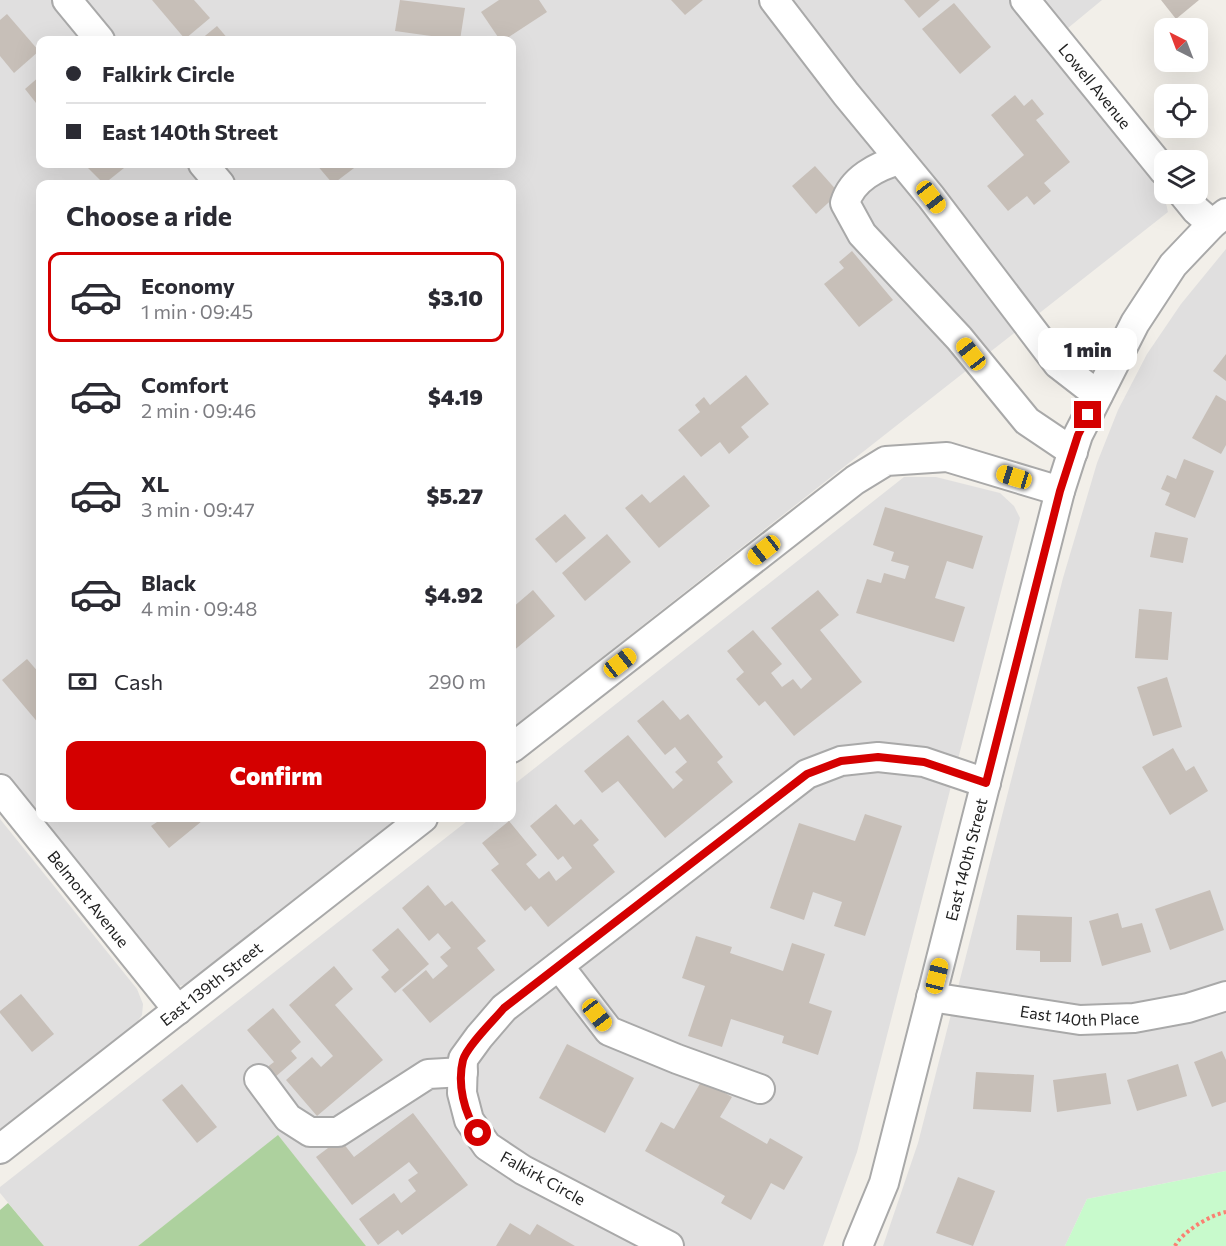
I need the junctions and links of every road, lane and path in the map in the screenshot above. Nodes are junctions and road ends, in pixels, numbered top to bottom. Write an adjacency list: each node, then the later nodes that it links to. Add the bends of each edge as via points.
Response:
1 (67, 0): 4 (street)
2 (774, 0): 6 (street)
3 (1025, 0): 5 (street, Lowell Avenue)
4 (97, 36)
5 (1154, 159)
6 (900, 160): 11 (street, via 1058,364); 12 (street, via 883,165 848,191 845,203 862,234 959,338 1027,421)
7 (206, 168): 8 (street)
8 (217, 180)
9 (1191, 204): 10 (street, via 1196,210)
10 (1219, 218): 11 (street, East 140th Street, via 1173,265 1135,323)
11 (1098, 395): 12 (street, East 140th Street)
12 (1073, 452): 13 (street, East 140th Street)
13 (1060, 491): 14 (street, via 947,457 886,461 855,480); 15 (street, East 140th Street)
14 (516, 745)
15 (986, 783): 18 (street, Falkirk Circle, via 924,762 878,757 841,761 807,774); 20 (street, East 140th Street)
16 (0, 789): 21 (street, Belmont Avenue)
17 (418, 822): 21 (street, East 139th Street)
18 (559, 966): 22 (street, Falkirk Circle, via 504,1008 463,1059); 24 (street, via 609,1032)
19 (1226, 996): 20 (street, East 140th Place, via 1134,1018 1080,1020)
20 (932, 997): 28 (street, East 140th Street, via 884,1183)
21 (178, 1010): 25 (street, East 139th Street)
22 (463, 1072): 23 (street, via 428,1074 338,1132 310,1132 288,1118); 27 (street, Falkirk Circle, via 462,1094 469,1120 487,1146 523,1170)
23 (259, 1079)
24 (760, 1089)
25 (0, 1149)
26 (1226, 1212): 29 (path, via 1179,1237)
27 (669, 1246)
28 (858, 1246)
29 (1175, 1246)

